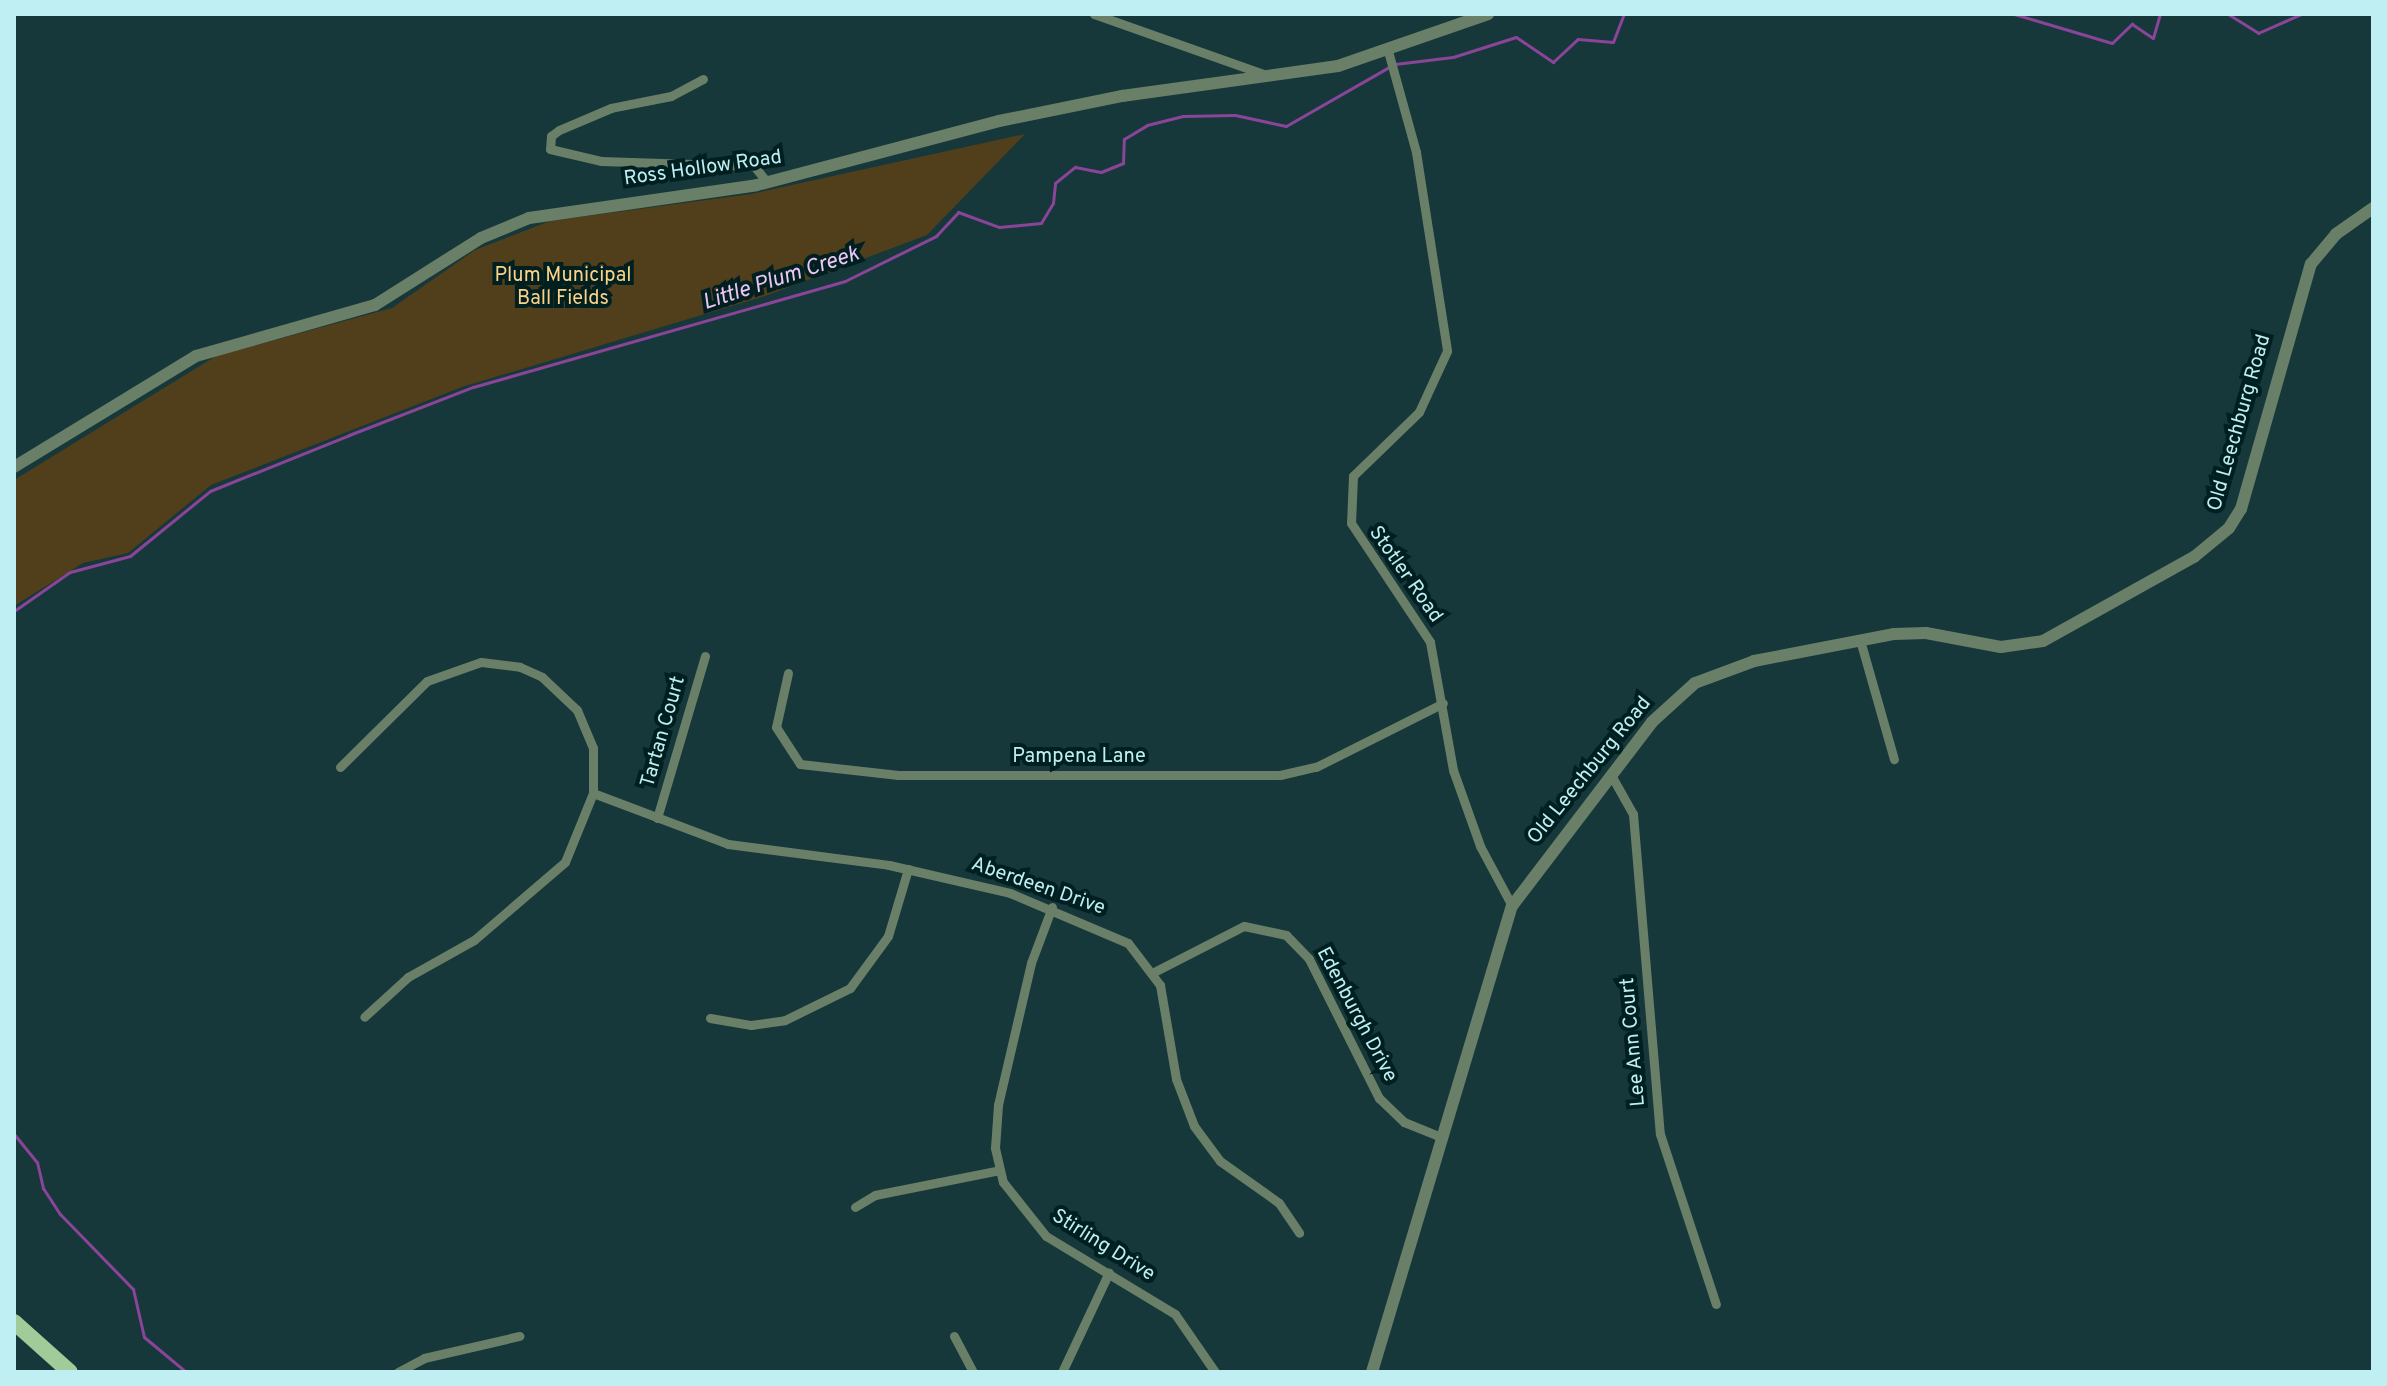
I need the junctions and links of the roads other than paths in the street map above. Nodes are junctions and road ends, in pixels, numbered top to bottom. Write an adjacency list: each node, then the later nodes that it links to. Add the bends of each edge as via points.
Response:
1 (1094, 14): 4 (street)
2 (1488, 14): 3 (street, Ross Hollow Road)
3 (1390, 56): 4 (street, Ross Hollow Road); 12 (street, Stotler Road, via 1416,152 1447,351 1419,412 1353,476 1349,506 1355,539 1430,642)
4 (1263, 74): 6 (street, Ross Hollow Road, via 999,121)
5 (703, 79): 6 (street, via 671,96 611,108 559,130 551,136 550,149 601,161 754,166)
6 (767, 182): 8 (street, Ross Hollow Road, via 559,210 507,225 375,305 196,356)
7 (2373, 208): 9 (street, Old Leechburg Road, via 2336,234 2311,264 2241,509 2220,538 2043,641 2001,647 1926,633)
8 (14, 467)
9 (1860, 640): 13 (street); 15 (street, Old Leechburg Road, via 1754,661 1695,683 1652,722)
10 (705, 656): 17 (street, Tartan Court)
11 (788, 673): 12 (street, Pampena Lane, via 776,727 800,764 898,775 1280,775 1316,767)
12 (1443, 703): 19 (street, Stotler Road, via 1453,770 1480,846)
13 (1894, 759)
14 (340, 767): 16 (street, via 427,681 457,666 503,663 542,677 577,710 593,748)
15 (1611, 775): 19 (street, Old Leechburg Road); 29 (street, Lee Ann Court, via 1633,814 1660,1134)
16 (593, 793): 17 (street, Aberdeen Drive); 22 (street, via 565,862 474,940 408,977)
17 (657, 818): 18 (street, Aberdeen Drive, via 754,850)
18 (908, 869): 20 (street, Aberdeen Drive); 23 (street, via 888,936 850,988 785,1020 751,1025)
19 (1512, 906): 24 (street, Old Leechburg Road)
20 (1052, 907): 21 (street, Aberdeen Drive, via 1128,943); 25 (street, Stirling Drive, via 1031,963 998,1105)
21 (1152, 973): 24 (street, Edenburgh Drive, via 1244,926 1286,935 1309,959 1379,1098 1404,1122); 27 (street, Aberdeen Drive, via 1167,1010 1176,1079 1194,1126 1220,1161 1279,1203)
22 (364, 1017)
23 (710, 1018)
24 (1438, 1136): 38 (street, Old Leechburg Road)
25 (1000, 1170): 26 (street, via 875,1195); 28 (street, Stirling Drive, via 1013,1200 1046,1236)
26 (855, 1207)
27 (1299, 1233)
28 (1109, 1272): 36 (street); 37 (street, Stirling Drive, via 1175,1314)
29 (1716, 1304)
30 (14, 1322): 33 (main road)
31 (519, 1336): 34 (street, via 424,1358)
32 (954, 1336): 35 (street)
33 (70, 1372)
34 (398, 1372)
35 (973, 1372)
36 (1062, 1372)
37 (1215, 1372)
38 (1372, 1372)

